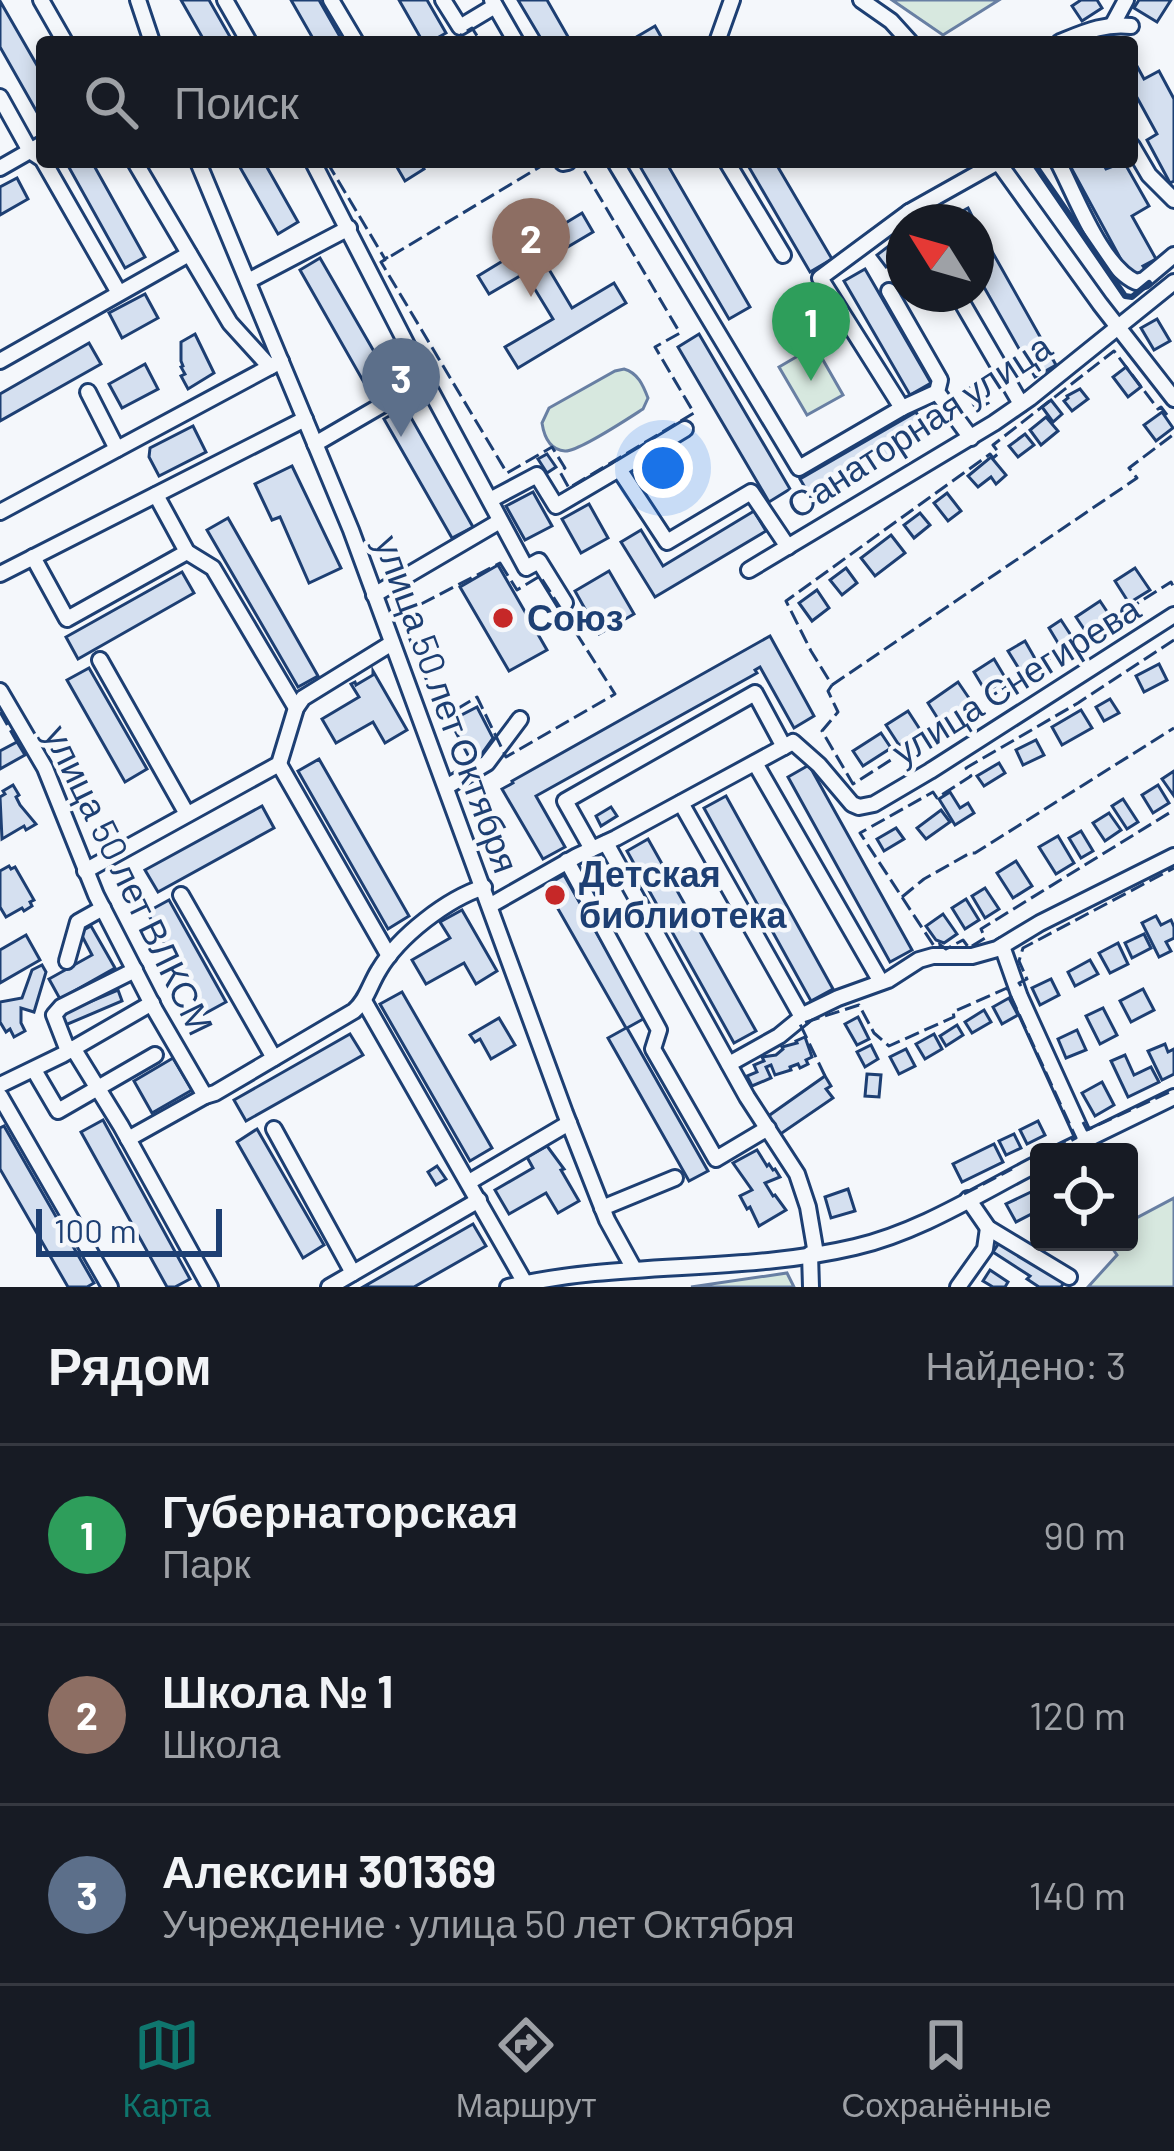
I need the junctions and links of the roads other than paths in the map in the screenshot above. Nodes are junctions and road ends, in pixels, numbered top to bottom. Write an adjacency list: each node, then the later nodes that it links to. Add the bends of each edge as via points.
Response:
1 (64, 0): 10 (street)
2 (139, 0): 14 (street)
3 (225, 0): 15 (street)
4 (331, 0): 16 (street)
5 (443, 0): 9 (street, via 460,27)
6 (730, 0): 18 (street)
7 (861, 0): 19 (street)
8 (1126, 0): 12 (street)
9 (494, 3): 17 (street)
10 (44, 5): 13 (street)
11 (1131, 26): 12 (street)
12 (1102, 31)
13 (62, 36)
14 (150, 36)
15 (246, 36)
16 (352, 36)
17 (513, 36)
18 (719, 36)
19 (905, 36)
20 (0, 97): 21 (street)
21 (36, 148)
22 (36, 155): 24 (street)
23 (1138, 156): 34 (street)
24 (2, 161)
25 (48, 168): 43 (street)
26 (139, 168): 38 (street)
27 (201, 168): 41 (street, улица 50 лет Октября)
28 (316, 168): 36 (street)
29 (619, 168): 54 (street, via 799,468)
30 (731, 168): 39 (street)
31 (989, 168): 35 (street)
32 (1002, 168): 46 (street)
33 (1061, 168): 40 (street, via 1124,277 1144,280)
34 (1174, 200)
35 (932, 204)
36 (349, 228): 41 (street); 49 (street)
37 (886, 234): 54 (street, via 820,278)
38 (190, 254): 43 (street); 48 (street, via 230,322)
39 (783, 255)
40 (1174, 255)
41 (248, 281): 48 (street, улица 50 лет Октября)
42 (1174, 282): 46 (street, Санаторная улица)
43 (119, 293): 47 (street)
44 (901, 312): 51 (street, via 940,380)
45 (968, 312): 53 (street)
46 (1118, 326): 52 (street); 53 (street, Санаторная улица)
47 (0, 361)
48 (275, 364): 55 (street, улица 50 лет Октября); 59 (street)
49 (425, 380): 58 (street); 62 (street)
50 (88, 392): 59 (street)
51 (938, 392): 54 (street); 57 (street)
52 (1174, 399)
53 (1022, 404): 57 (street, Санаторная улица)
54 (902, 408)
55 (304, 419): 58 (street, улица 50 лет Октября); 61 (street)
56 (685, 429): 60 (street)
57 (970, 438): 65 (street, Санаторная улица)
58 (315, 444): 70 (street, улица 50 лет Октября)
59 (117, 449): 63 (street)
60 (619, 469): 62 (street, via 556,506 537,476); 65 (street, via 667,542 751,492)
61 (156, 495): 66 (street); 67 (street)
62 (490, 500): 64 (street)
63 (0, 512)
64 (500, 521): 70 (street); 71 (street, via 526,568 539,561)
65 (788, 547): 68 (street, Санаторная улица)
66 (187, 552): 67 (street, via 67,619); 76 (street, via 213,568)
67 (33, 557): 69 (street)
68 (749, 570)
69 (0, 574)
70 (374, 595): 73 (street, улица 50 лет Октября)
71 (565, 603)
72 (1174, 615): 78 (street, улица Снегирева, via 866,807 852,804 793,742)
73 (392, 643): 76 (street); 81 (street, улица 50 лет Октября)
74 (100, 660): 83 (street)
75 (0, 691): 87 (street, улица 50 лет ВЛКСМ, via 45,768)
76 (296, 708): 80 (street)
77 (520, 719): 81 (street, via 487,763)
78 (784, 748): 79 (street); 84 (street, via 755,693 565,801)
79 (755, 763): 82 (street); 96 (street)
80 (279, 764): 83 (street); 93 (street)
81 (446, 787): 88 (street, улица 50 лет Октября)
82 (681, 803): 84 (street); 99 (street)
83 (187, 814): 87 (street)
84 (599, 846): 86 (street); 103 (street)
85 (1174, 856): 92 (street)
86 (567, 861): 90 (street); 111 (street, via 659,1030 653,1049 716,1159)
87 (86, 871): 91 (street, улица 50 лет ВЛКСМ)
88 (484, 887): 90 (street, улица 50 лет Октября); 93 (street, via 448,903)
89 (181, 895): 102 (street)
90 (490, 905): 110 (street, улица 50 лет Октября)
91 (103, 908): 94 (street, via 78,922); 95 (street, улица 50 лет ВЛКСМ)
92 (1002, 946): 96 (street, via 919,960); 114 (street)
93 (389, 956): 97 (street)
94 (68, 961)
95 (135, 970): 98 (street, улица 50 лет ВЛКСМ); 100 (street, via 54,1015)
96 (881, 982): 99 (street)
97 (364, 1001): 102 (street); 118 (street)
98 (152, 1003): 100 (street); 108 (street, улица 50 лет ВЛКСМ)
99 (802, 1017): 103 (street)
100 (71, 1050): 104 (street); 106 (street)
101 (155, 1055): 106 (street)
102 (274, 1058): 108 (street)
103 (729, 1064): 111 (street)
104 (34, 1070): 105 (street); 106 (street, via 58,1111)
105 (0, 1085)
106 (98, 1088): 113 (street)
107 (0, 1096): 128 (street)
108 (205, 1096): 113 (street)
109 (1174, 1097): 114 (street)
110 (569, 1123): 118 (street); 121 (street, улица 50 лет Октября)
111 (768, 1128): 123 (street, via 802,1186)
112 (274, 1129): 125 (street)
113 (128, 1139): 129 (street)
114 (1085, 1140): 115 (street)
115 (1079, 1143)
116 (1030, 1167): 119 (street)
117 (675, 1178): 121 (street)
118 (469, 1182): 120 (street)
119 (968, 1198): 122 (street); 123 (street, via 878,1240)
120 (479, 1200): 125 (street); 127 (street)
121 (602, 1208): 124 (street, улица 50 лет Октября)
122 (988, 1228): 126 (street); 133 (street, via 985,1250)
123 (813, 1254): 124 (street); 132 (street)
124 (634, 1269): 127 (street)
125 (352, 1274): 130 (street)
126 (1069, 1277)
127 (525, 1283): 131 (street)
128 (110, 1287)
129 (210, 1287)
130 (328, 1287)
131 (508, 1287)
132 (811, 1287)
133 (958, 1287)

